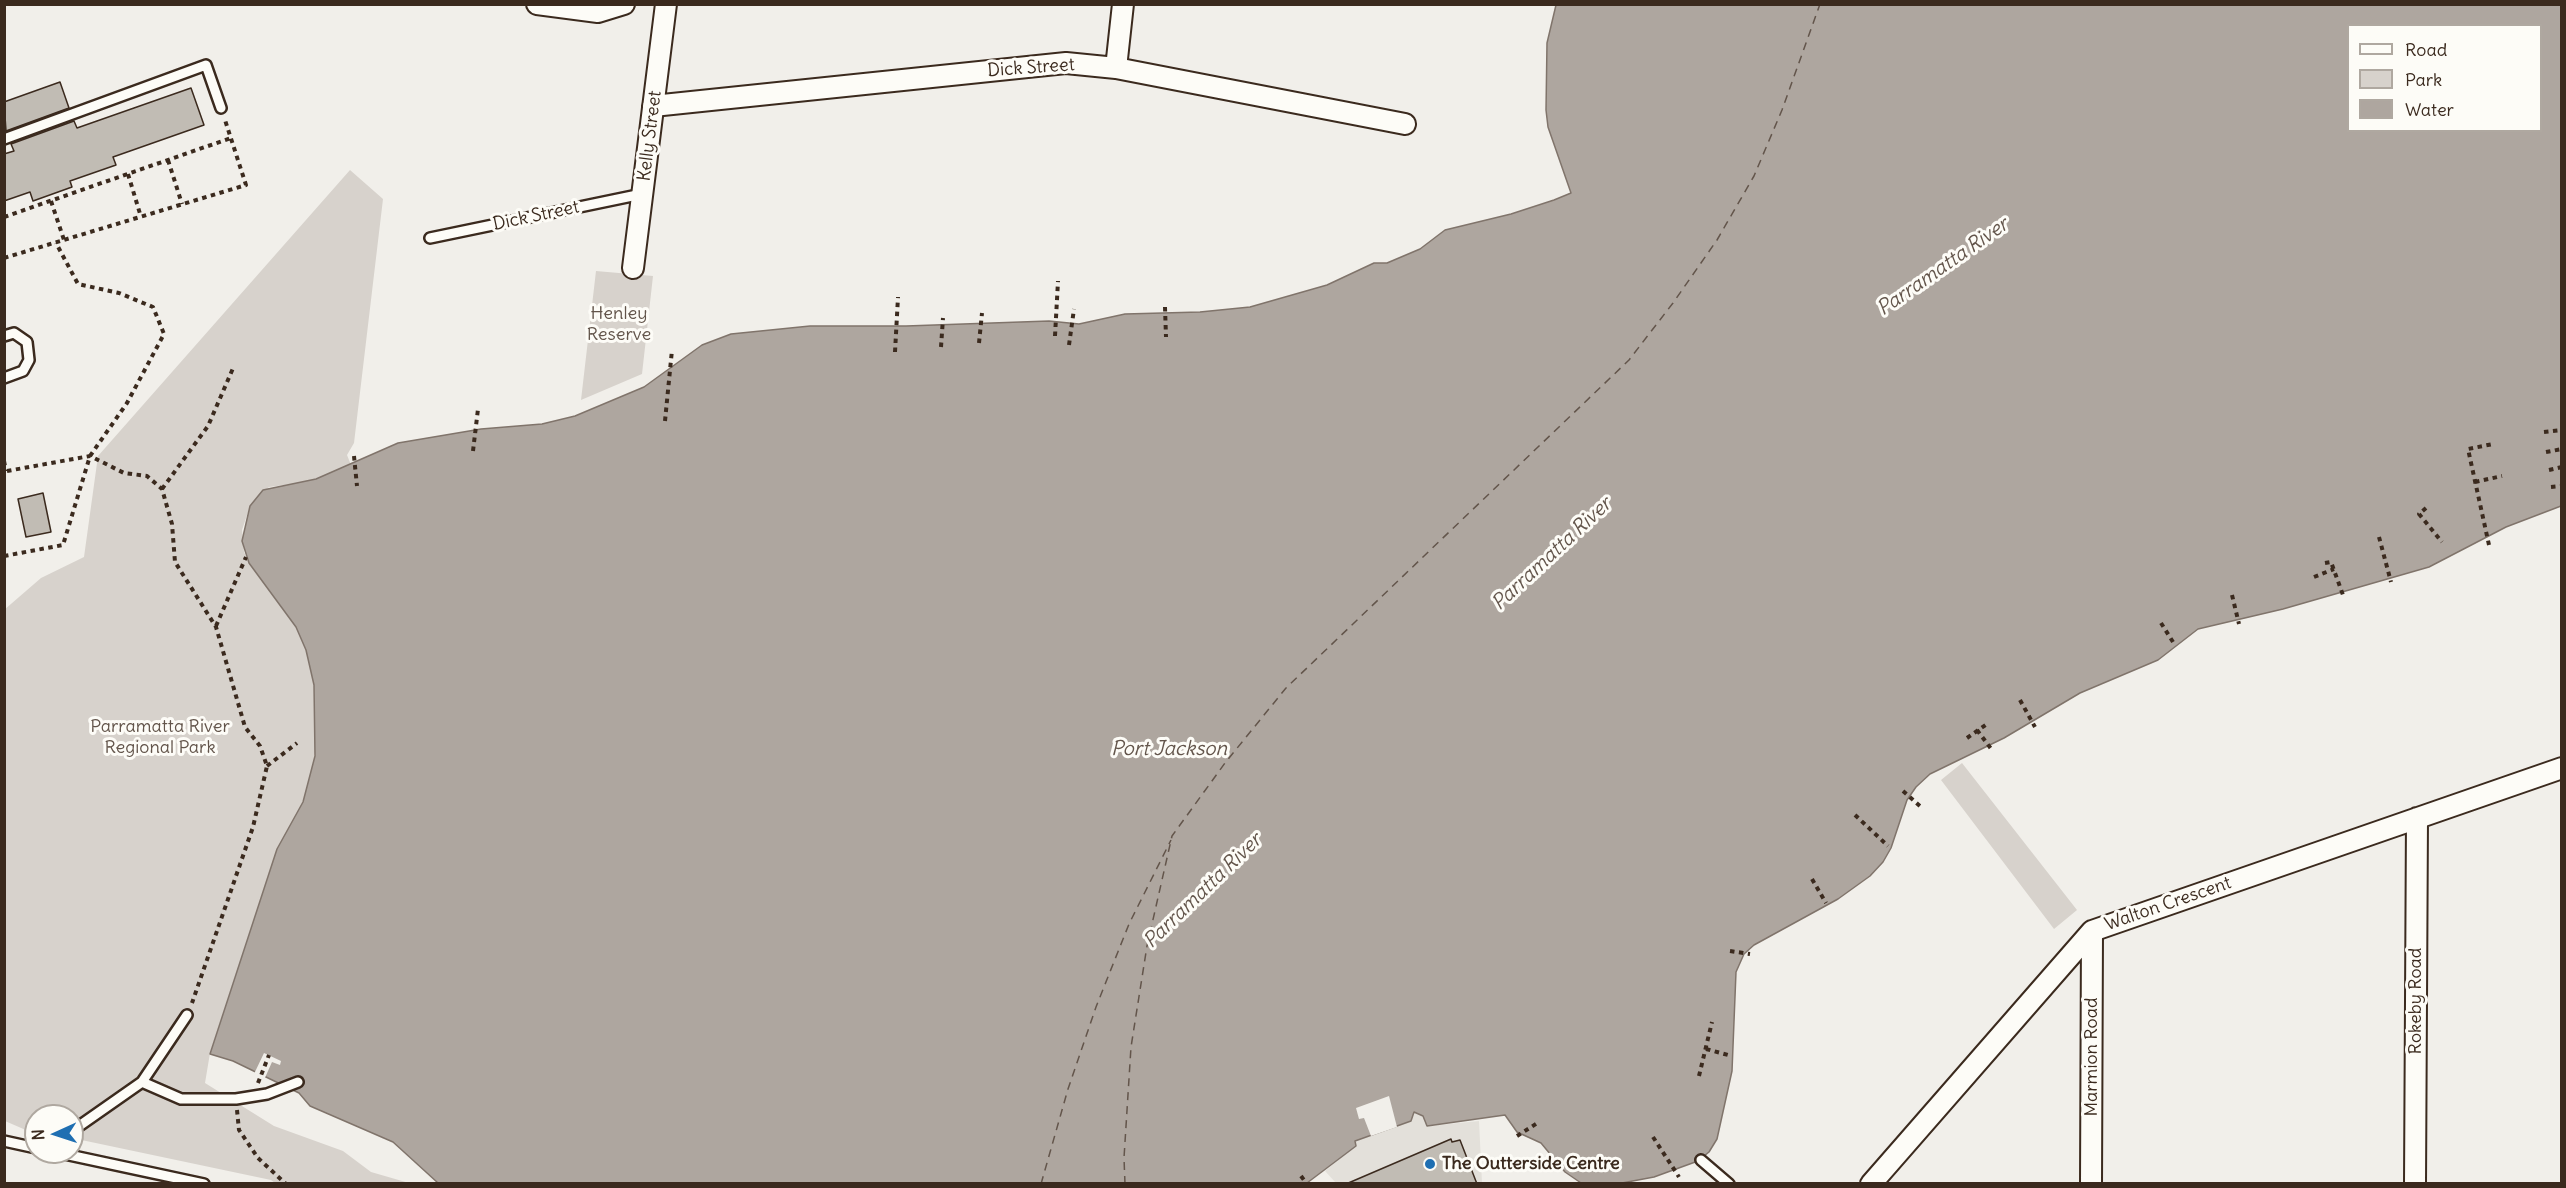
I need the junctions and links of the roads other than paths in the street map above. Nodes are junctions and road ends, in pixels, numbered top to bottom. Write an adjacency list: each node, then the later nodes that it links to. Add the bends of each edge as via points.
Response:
1 (537, 4): 2 (street, via 598,12)
2 (624, 4)
3 (666, 4): 6 (street, Kelly Street)
4 (1123, 4): 5 (street)
5 (1116, 68): 6 (street, Dick Street, via 1066,63); 8 (street, Dick Street)
6 (653, 106): 10 (street, Kelly Street)
7 (221, 108): 9 (lane, via 206,65)
8 (1405, 124)
9 (4, 139)
10 (642, 194): 11 (lane, Dick Street); 12 (street, Kelly Street)
11 (430, 238)
12 (633, 268)
13 (4, 336): 14 (lane, via 15,333 27,342 29,360 23,371)
14 (4, 378)
15 (2562, 768): 16 (street, Walton Crescent)
16 (2417, 818): 17 (street, Walton Crescent); 30 (street, Rokeby Road)
17 (2092, 930): 28 (street, Walton Crescent); 29 (street, Marmion Road)
18 (187, 1015): 19 (lane)
19 (142, 1082): 20 (lane, via 181,1099 236,1099); 21 (lane)
20 (298, 1082)
21 (84, 1123)
22 (4, 1140): 23 (lane)
23 (24, 1145)
24 (84, 1158): 26 (lane)
25 (1701, 1160): 27 (lane)
26 (204, 1184)
27 (1729, 1184)
28 (1871, 1184)
29 (2091, 1184)
30 (2415, 1184)

